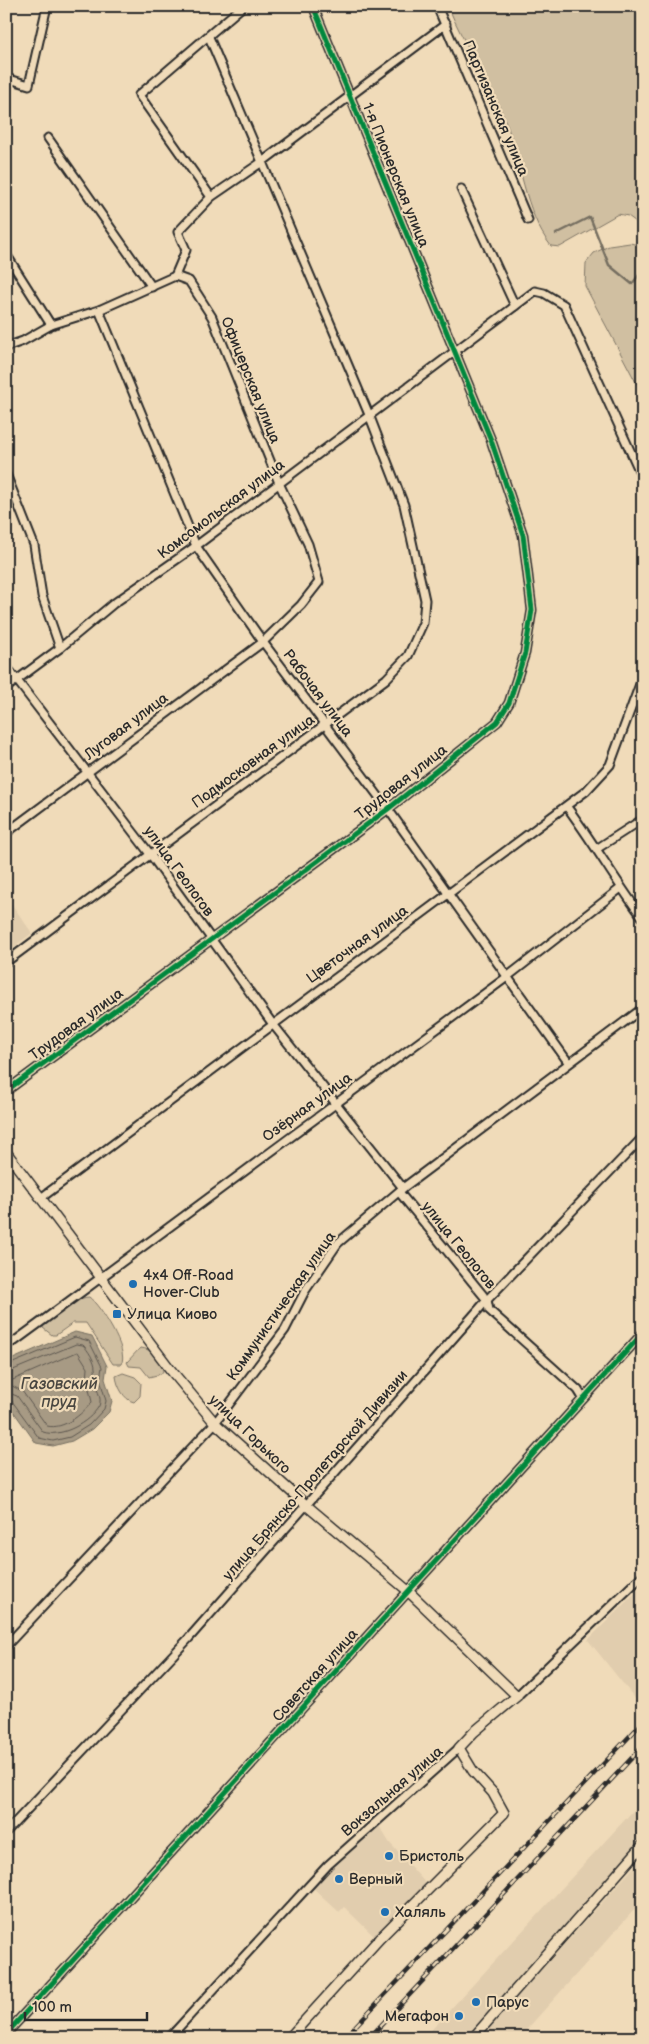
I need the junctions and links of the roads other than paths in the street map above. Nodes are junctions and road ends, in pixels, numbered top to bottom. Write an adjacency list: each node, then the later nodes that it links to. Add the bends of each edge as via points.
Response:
1 (47, 6): 7 (street, via 29,85)
2 (243, 6): 6 (street)
3 (313, 6): 8 (street, 1-я Пионерская улица)
4 (438, 6): 5 (street, Партизанская улица)
5 (446, 24): 8 (street); 13 (street, Партизанская улица)
6 (209, 37): 10 (street); 12 (street, via 139,95)
7 (6, 78)
8 (350, 95): 10 (street); 21 (street, 1-я Пионерская улица)
9 (48, 138): 16 (street)
10 (262, 162): 12 (street); 22 (street)
11 (461, 188): 17 (street)
12 (211, 197): 15 (street, via 178,232 186,250)
13 (528, 220)
14 (6, 254): 19 (street)
15 (175, 276): 16 (street); 25 (street, Офицерская улица, via 189,281 212,317)
16 (152, 287): 18 (street)
17 (515, 306): 21 (street); 24 (street, via 538,291 560,300 564,305)
18 (99, 310): 19 (street); 26 (street, Рабочая улица)
19 (51, 325): 20 (street)
20 (6, 347)
21 (454, 353): 22 (street, Комсомольская улица); 36 (street, Трудовая улица, via 491,440 523,535 532,610 525,653 509,703 497,722)
22 (370, 417): 25 (street, Комсомольская улица); 33 (street, Подмосковная улица, via 404,505 425,600 422,622 403,662 386,679)
23 (6, 474): 28 (street, via 34,545 42,596)
24 (643, 479)
25 (278, 483): 26 (street, Комсомольская улица); 27 (street, Офицерская улица, via 308,544 319,582 301,605)
26 (196, 546): 27 (street, Рабочая улица); 28 (street, Комсомольская улица, via 113,604)
27 (263, 642): 33 (street, Рабочая улица); 34 (street, Луговая улица)
28 (60, 648): 31 (street, Комсомольская улица)
29 (6, 666): 31 (street, улица Геологов)
30 (643, 676): 35 (street, Цветочная улица, via 610,765)
31 (18, 680): 32 (street, Комсомольская улица); 34 (street, улица Геологов)
32 (6, 688)
33 (325, 725): 36 (street, Рабочая улица); 40 (street, Подмосковная улица)
34 (88, 772): 38 (street, Луговая улица); 40 (street, улица Геологов)
35 (567, 807): 39 (street); 42 (street, Цветочная улица)
36 (388, 809): 42 (street, Рабочая улица); 44 (street, Трудовая улица)
37 (643, 819): 39 (street)
38 (6, 833)
39 (598, 848): 41 (street)
40 (150, 854): 44 (street, улица Геологов); 45 (street, Подмосковная улица)
41 (621, 888): 43 (street); 46 (street, Озёрная улица)
42 (448, 894): 46 (street, Рабочая улица); 48 (street, Цветочная улица)
43 (643, 918)
44 (211, 939): 48 (street, улица Геологов); 50 (street, Трудовая улица)
45 (6, 962)
46 (507, 977): 49 (street, Рабочая улица); 51 (street, Озёрная улица)
47 (643, 1008): 49 (street, Коммунистическая улица)
48 (272, 1023): 51 (street, улица Геологов); 55 (street, Цветочная улица)
49 (568, 1062): 54 (street, Коммунистическая улица)
50 (6, 1091)
51 (336, 1104): 54 (street, улица Геологов); 56 (street, Озёрная улица)
52 (643, 1137): 57 (street, улица Брянско-Пролетарской Дивизии)
53 (6, 1152): 55 (street, улица Горького)
54 (400, 1190): 57 (street, улица Геологов); 61 (street, Коммунистическая улица, via 338,1243 305,1291 285,1330)
55 (41, 1198): 56 (street, улица Горького)
56 (101, 1276): 59 (street, Озёрная улица, via 26,1334); 61 (street, улица Горького)
57 (486, 1300): 60 (street, улица Геологов, via 489,1310); 62 (street, улица Брянско-Пролетарской Дивизии)
58 (643, 1332): 60 (street, Советская улица)
59 (6, 1344)
60 (583, 1398): 64 (street, Советская улица)
61 (215, 1423): 62 (street, улица Горького); 65 (street, Коммунистическая улица)
62 (306, 1505): 64 (street, улица Горького); 68 (street, улица Брянско-Пролетарской Дивизии, via 189,1638)
63 (643, 1575): 66 (street, Вокзальная улица)
64 (407, 1590): 66 (street, улица Горького); 70 (street, Советская улица)
65 (6, 1646)
66 (517, 1696): 67 (street, Вокзальная улица)
67 (459, 1748): 71 (street, Вокзальная улица, via 328,1866); 72 (street, via 504,1813 380,1938)
68 (6, 1832)
69 (643, 1844): 73 (street)
70 (6, 2034)
71 (169, 2038)
72 (288, 2038)
73 (473, 2038)

